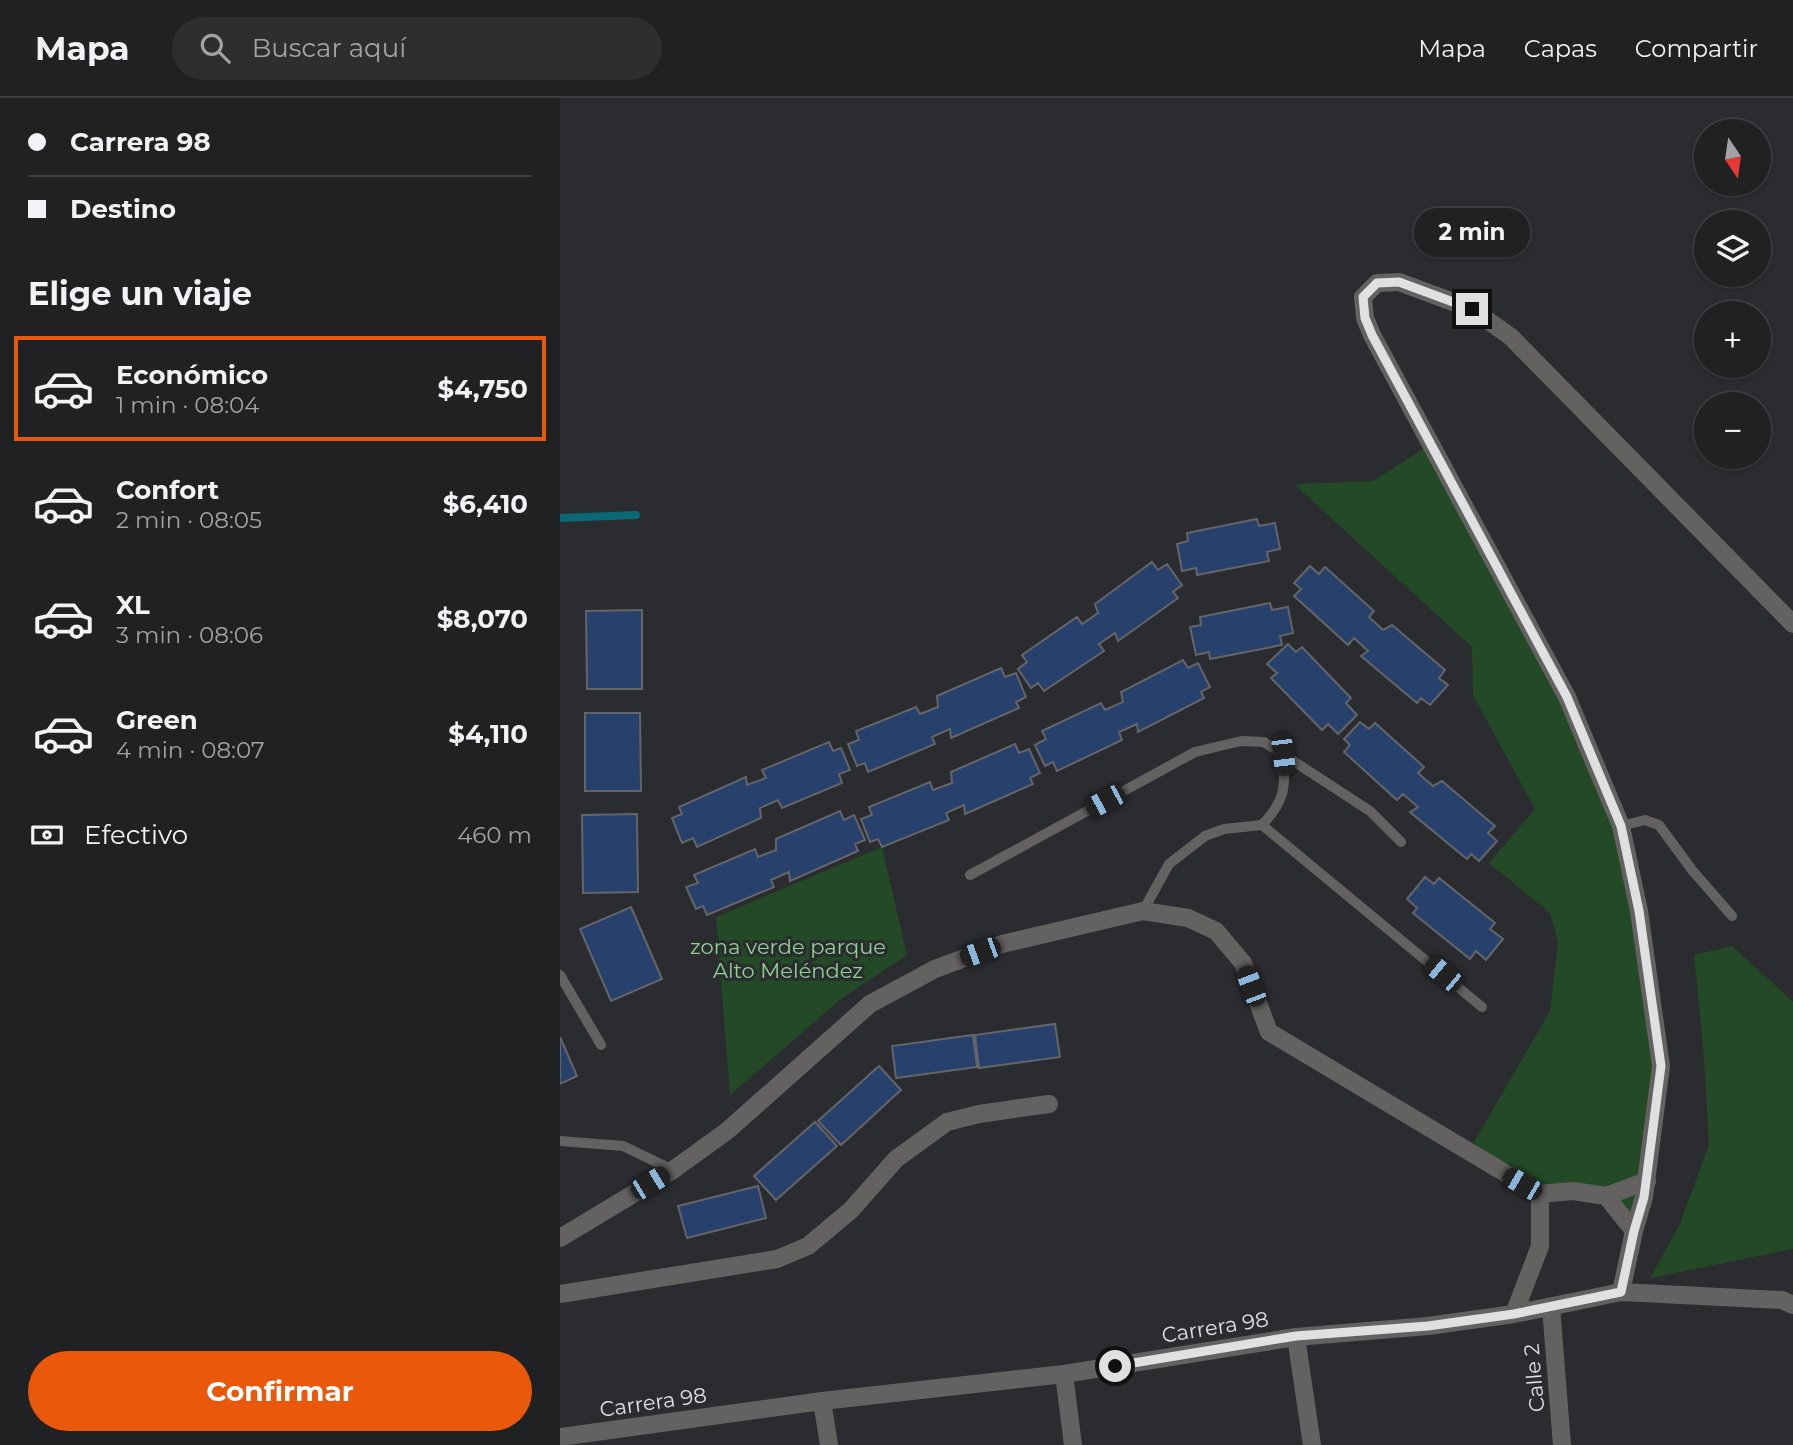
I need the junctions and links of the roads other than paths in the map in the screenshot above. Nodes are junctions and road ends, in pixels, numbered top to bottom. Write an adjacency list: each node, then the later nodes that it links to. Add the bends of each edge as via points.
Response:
1 (1793, 624): 4 (street, via 1510,337 1472,309 1399,282 1377,283 1363,297 1372,335 1567,697)
2 (1283, 755): 3 (lane, via 1283,796); 5 (lane, via 1370,811); 6 (lane, via 1264,742 1241,741 1195,752)
3 (1262, 825): 7 (lane, via 1205,836 1169,864); 10 (lane)
4 (1621, 826): 8 (lane, via 1645,820 1659,825); 15 (street, via 1639,911 1661,1066)
5 (1401, 842)
6 (970, 875)
7 (1143, 911): 14 (street, via 1002,944 936,968 870,1004 727,1131); 16 (street, via 1188,918 1216,931 1243,963 1269,1032)
8 (1732, 916)
9 (560, 975): 11 (lane)
10 (1482, 1007)
11 (601, 1045)
12 (1049, 1104): 21 (street, via 947,1122 896,1159 851,1210 808,1246 777,1259)
13 (560, 1142): 14 (lane, via 623,1146)
14 (673, 1170): 19 (street)
15 (1647, 1181): 17 (street); 18 (street)
16 (1540, 1194): 17 (street, via 1573,1191); 24 (street, via 1540,1245)
17 (1606, 1196): 18 (street)
18 (1634, 1231): 20 (street)
19 (560, 1238)
20 (1621, 1292): 22 (street, Carrera 98, via 1782,1300); 23 (street, Carrera 98)
21 (560, 1294)
22 (1793, 1305)
23 (1551, 1307): 24 (street, Carrera 98); 33 (street, Calle 2)
24 (1514, 1314): 25 (street, Carrera 98)
25 (1296, 1336): 26 (street, Carrera 98); 32 (street)
26 (1064, 1374): 27 (street, Carrera 98); 31 (street)
27 (822, 1401): 29 (street, Carrera 98); 30 (street)
28 (560, 1437): 29 (street, Carrera 98)
29 (596, 1439)
30 (829, 1445)
31 (1073, 1445)
32 (1312, 1445)
33 (1562, 1445)

